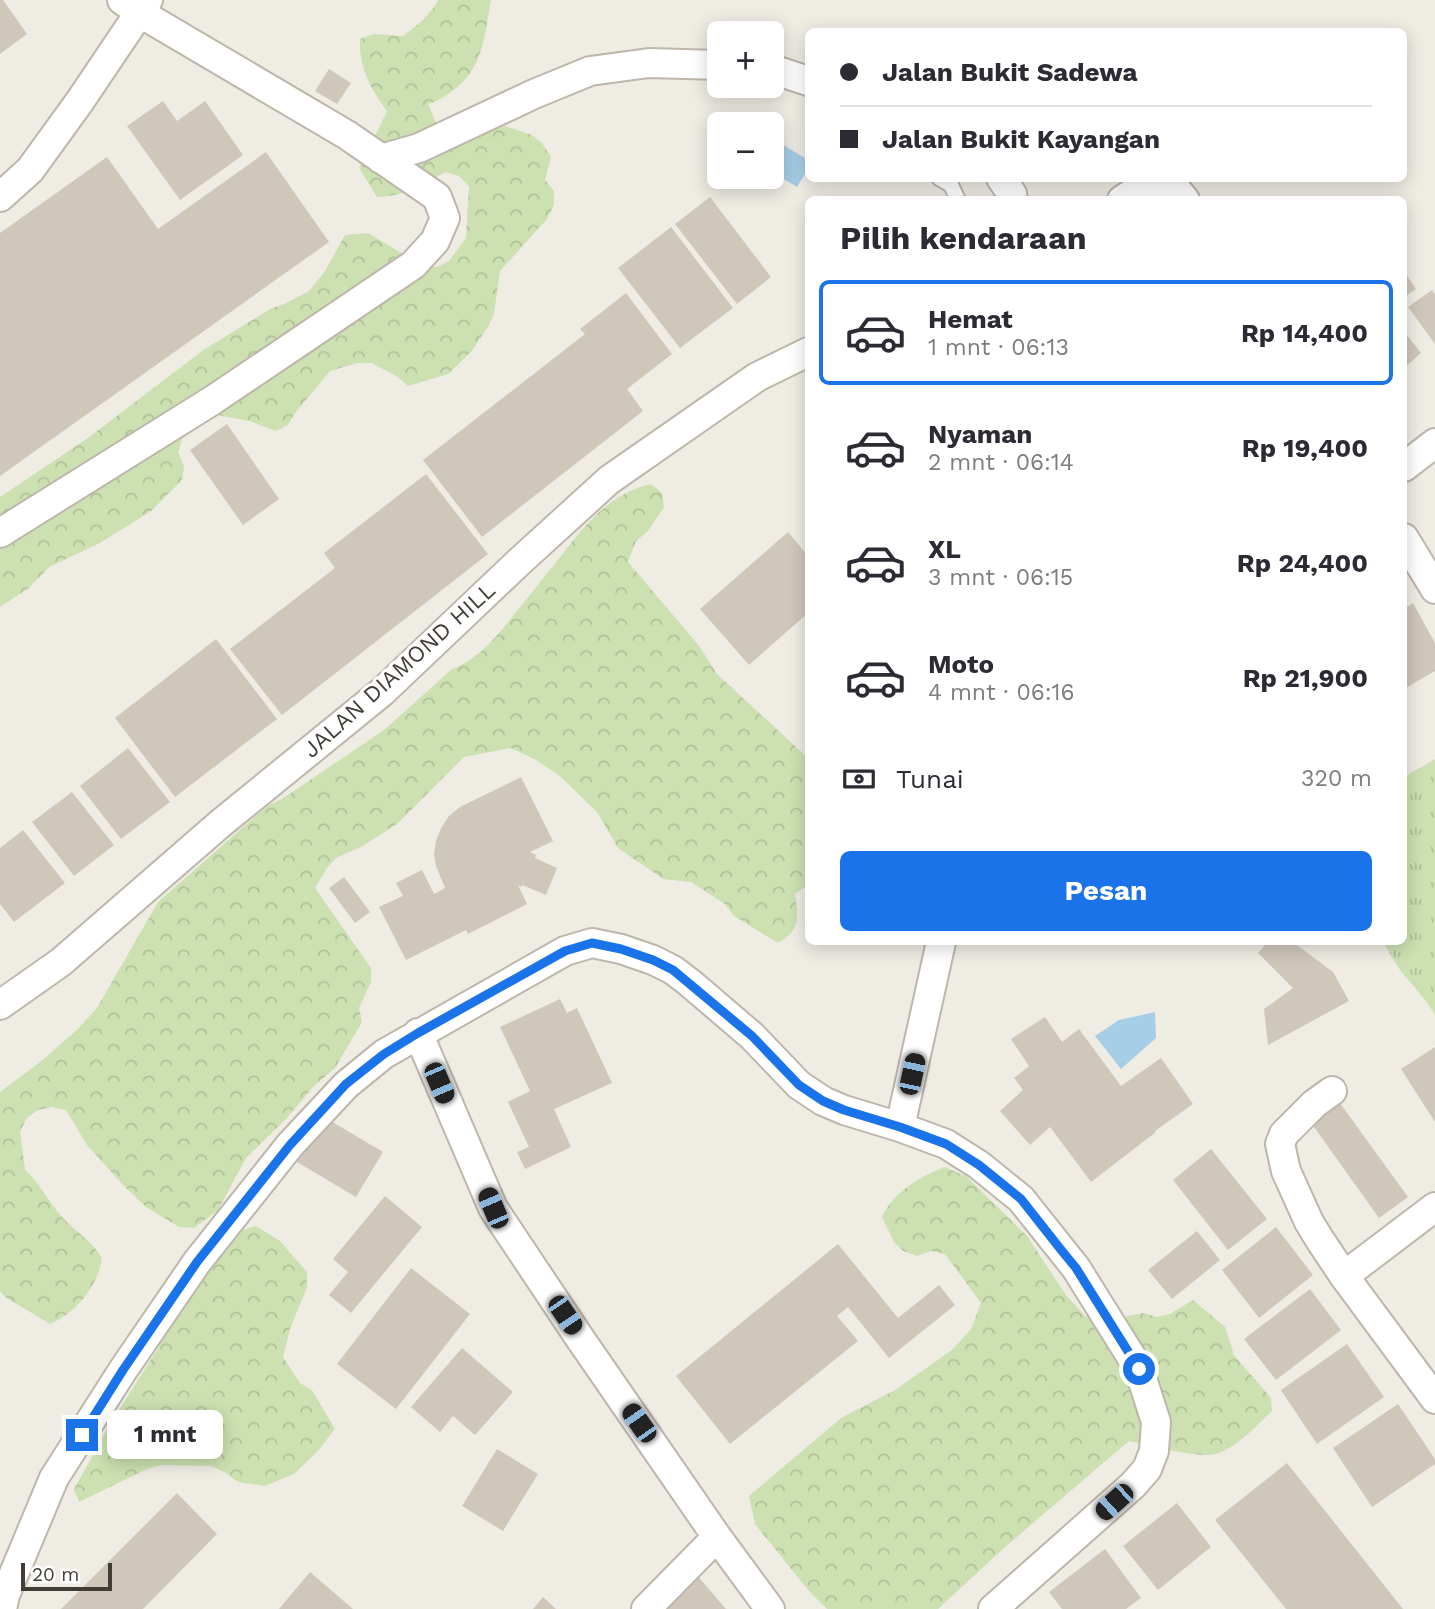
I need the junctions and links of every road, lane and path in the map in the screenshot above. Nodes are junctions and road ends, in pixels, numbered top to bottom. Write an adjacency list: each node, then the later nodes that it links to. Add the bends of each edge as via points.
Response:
1 (136, 4): 5 (street); 10 (street, via 80,101 30,170)
2 (707, 65): 5 (street, via 649,63 590,71 419,148)
3 (784, 73): 4 (street)
4 (805, 80)
5 (381, 159): 14 (street, via 437,197 445,218 435,241 414,265 213,400)
6 (946, 182): 7 (lane)
7 (956, 196)
8 (1128, 196): 9 (street, via 1148,183 1176,188)
9 (1182, 196)
10 (0, 197)
11 (805, 353): 18 (street, JALAN DIAMOND HILL, via 757,377 609,480 382,692 61,962)
12 (1435, 443): 13 (street)
13 (1407, 465)
14 (0, 533)
15 (1407, 543): 16 (street)
16 (1435, 589)
17 (940, 945): 21 (street)
18 (0, 1005)
19 (418, 1033): 21 (street, via 565,951 592,943 673,970 752,1036 799,1085 844,1110); 25 (street, via 493,1208); 26 (street, via 346,1084 290,1145 197,1262 54,1478)
20 (1332, 1091): 23 (street, via 1297,1120 1280,1144 1286,1171 1309,1222)
21 (900, 1127): 29 (street, via 946,1144 1021,1199 1076,1268 1139,1369 1156,1422 1147,1469)
22 (1435, 1207): 23 (street)
23 (1344, 1276): 24 (street)
24 (1435, 1399)
25 (717, 1537): 27 (street); 28 (street)
26 (2, 1609)
27 (646, 1609)
28 (770, 1609)
29 (993, 1609)

